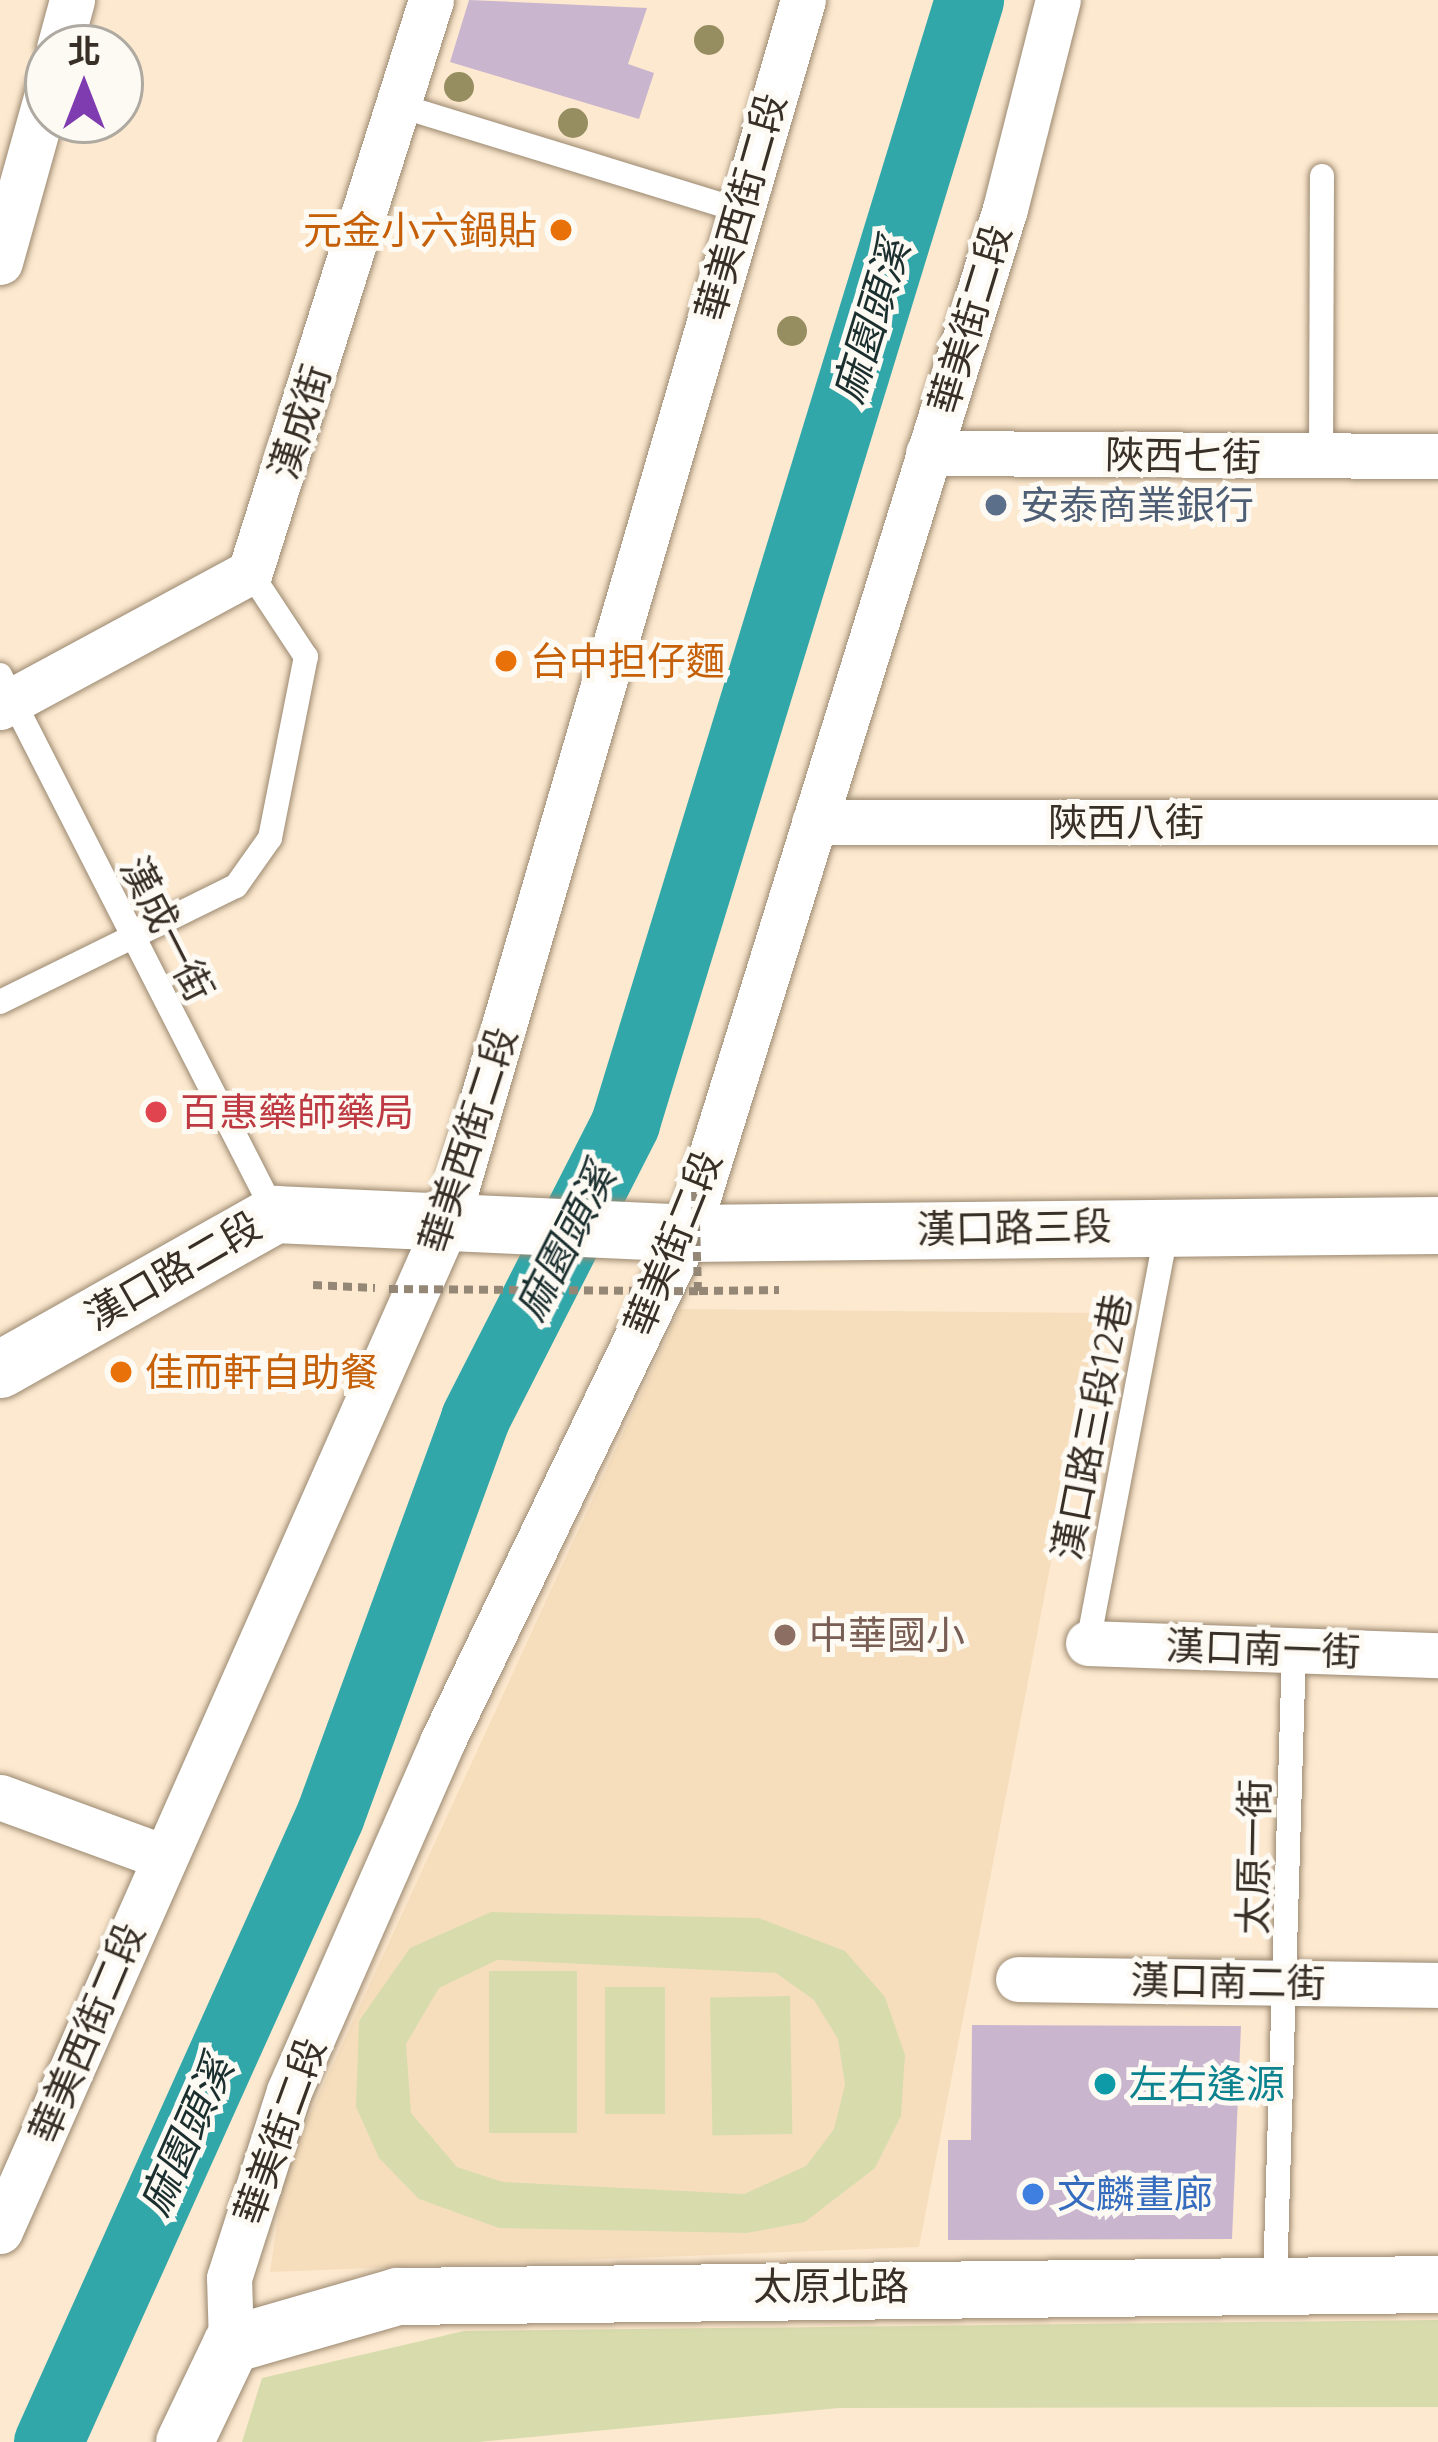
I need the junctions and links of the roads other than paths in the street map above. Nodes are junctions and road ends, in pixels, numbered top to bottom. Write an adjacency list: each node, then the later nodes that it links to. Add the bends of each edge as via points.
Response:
1 (431, 0): 4 (street, 漢成街)
2 (803, 0): 7 (street, 華美西街二段)
3 (1058, 0): 9 (street, 華美街二段)
4 (404, 107): 7 (lane); 12 (street, 漢成街)
5 (33, 144): 8 (street)
6 (1322, 176): 11 (lane)
7 (738, 210): 21 (street, 華美西街二段)
8 (0, 262)
9 (928, 453): 11 (street, 陜西七街); 14 (street, 華美街二段)
10 (1438, 456): 11 (street, 陜西七街)
11 (1321, 457)
12 (250, 572): 13 (street); 16 (lane, via 306,657 271,838 236,886)
13 (4, 694): 16 (lane, 漢成一街)
14 (814, 822): 15 (street, 陝西八街); 23 (street, 華美街二段)
15 (1438, 822)
16 (129, 936): 17 (lane); 18 (lane, 漢成一街)
17 (0, 1002)
18 (275, 1214): 21 (street, 漢口路二段); 24 (street, 漢口路二段)
19 (1167, 1225): 20 (street, 漢口路三段); 23 (street, 漢口路三段); 25 (lane, 漢口路三段12巷)
20 (1438, 1225)
21 (473, 1226): 22 (street, 漢口路二段); 29 (street, 華美西街二段)
22 (590, 1231): 23 (street, 漢口路三段)
23 (687, 1233): 36 (street, 華美街二段, via 442,1742 289,2091 229,2278)
24 (0, 1370)
25 (1088, 1643): 26 (street, 漢口南一街)
26 (1294, 1649): 27 (street, 漢口南一街); 31 (lane, 太原一街)
27 (1438, 1655)
28 (0, 1797): 29 (street)
29 (161, 1856): 33 (street, 華美西街二段)
30 (1018, 1979): 31 (street, 漢口南二街)
31 (1288, 1982): 32 (street, 漢口南二街); 34 (lane, 太原一街)
32 (1438, 1985)
33 (0, 2231)
34 (1276, 2282): 35 (street, 太原北路); 36 (street, 太原北路, via 491,2288 398,2296)
35 (1438, 2284)
36 (231, 2344): 37 (street, 華美街二段)
37 (184, 2442)

